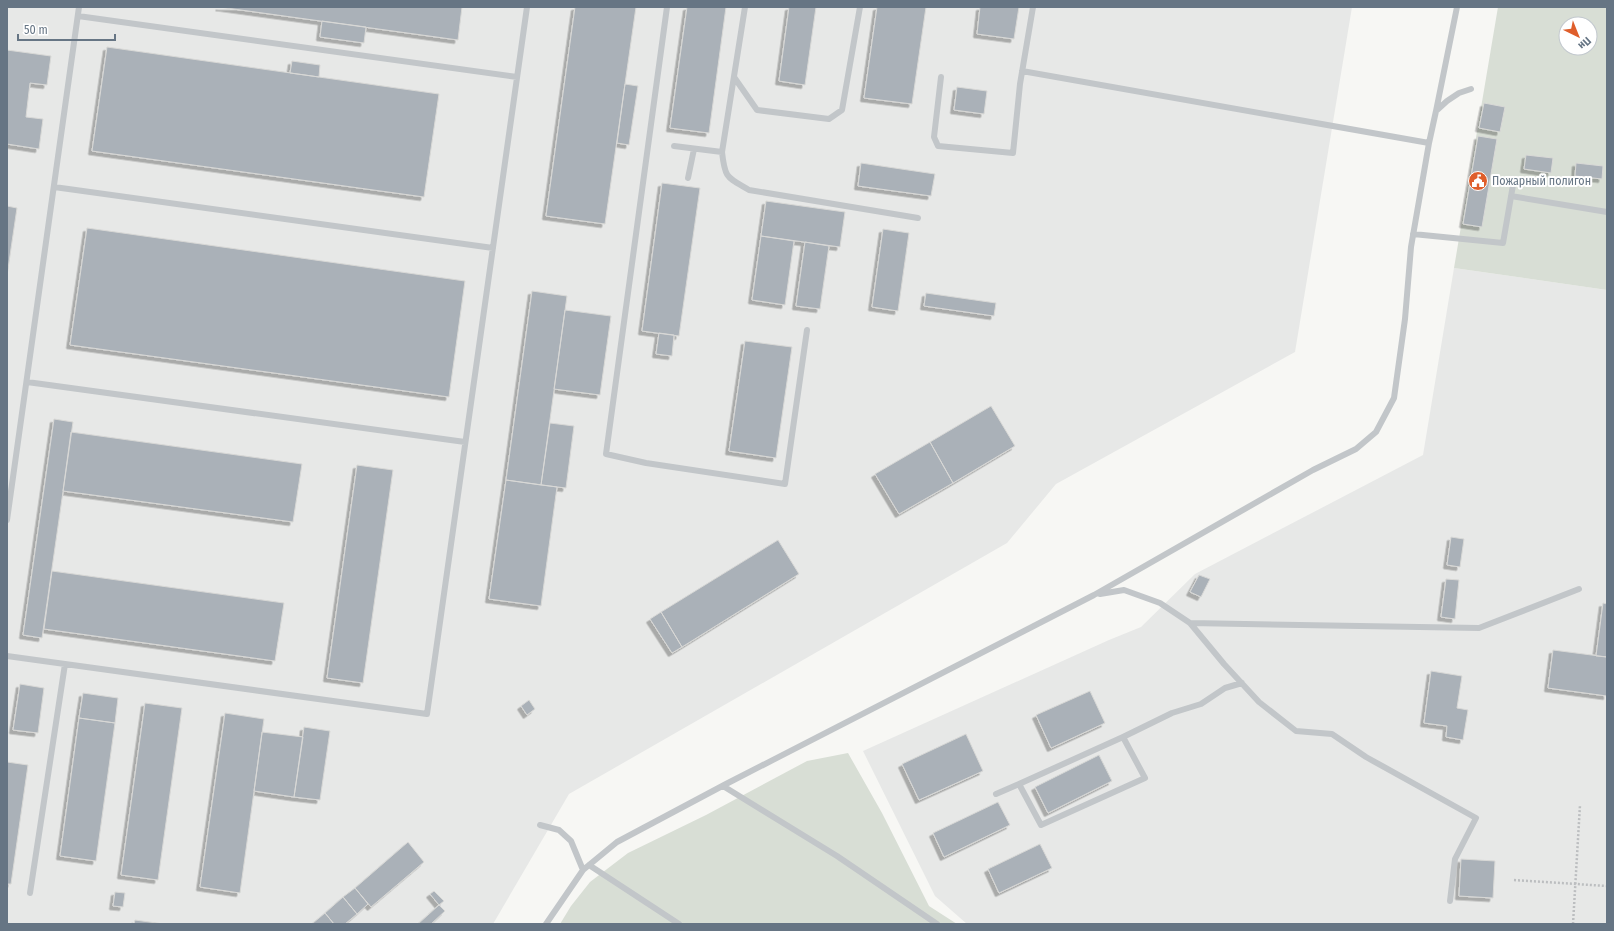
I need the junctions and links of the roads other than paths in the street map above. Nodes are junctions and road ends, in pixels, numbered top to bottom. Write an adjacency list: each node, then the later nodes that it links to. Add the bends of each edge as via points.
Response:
1 (79, 7): 8 (lane)
2 (527, 7): 10 (lane)
3 (667, 7): 27 (lane, via 606,454 646,464 784,484)
4 (745, 7): 11 (lane)
5 (860, 7): 11 (lane, via 842,110 829,119 757,110)
6 (1033, 7): 9 (lane)
7 (1457, 7): 14 (lane)
8 (78, 16): 10 (lane); 21 (lane)
9 (1022, 71): 12 (lane, via 1012,153 938,146 934,137); 15 (lane)
10 (517, 77): 26 (lane)
11 (734, 77): 18 (lane)
12 (941, 77)
13 (1471, 89): 14 (lane, via 1459,93)
14 (1436, 111): 15 (lane)
15 (1429, 143): 25 (lane)
16 (674, 146): 17 (lane)
17 (694, 148): 18 (lane); 19 (lane)
18 (722, 152): 24 (lane, via 723,165 728,177 748,190)
19 (688, 178)
20 (1513, 185): 22 (lane)
21 (54, 187): 26 (lane); 28 (lane)
22 (1511, 196): 23 (lane); 25 (lane, via 1503,243)
23 (1607, 212)
24 (918, 218)
25 (1413, 234): 32 (lane, via 1406,319 1394,398 1376,432 1356,449 1313,470)
26 (493, 248): 29 (lane)
27 (807, 330)
28 (26, 382): 29 (lane); 30 (lane)
29 (465, 442): 35 (lane, via 427,714)
30 (7, 520)
31 (1579, 589): 33 (lane, via 1479,628)
32 (1094, 595): 33 (lane, via 1124,590 1160,603); 39 (lane)
33 (1190, 623): 36 (lane)
34 (7, 656): 35 (lane)
35 (65, 664): 44 (lane)
36 (1242, 683): 37 (lane, via 1225,688 1201,704 1172,712); 45 (lane, via 1259,702 1296,731 1332,734 1366,757 1476,818 1455,859)
37 (1123, 737): 38 (lane); 38 (lane, via 1145,778 1041,825)
38 (1019, 784): 40 (lane)
39 (723, 786): 42 (lane, via 617,842); 48 (lane, via 837,856)
40 (996, 794)
41 (540, 825): 43 (lane, via 559,830 571,841)
42 (589, 865): 43 (lane); 47 (lane)
43 (583, 870): 46 (lane)
44 (30, 893)
45 (1450, 901)
46 (546, 924)
47 (679, 924)
48 (937, 924)

